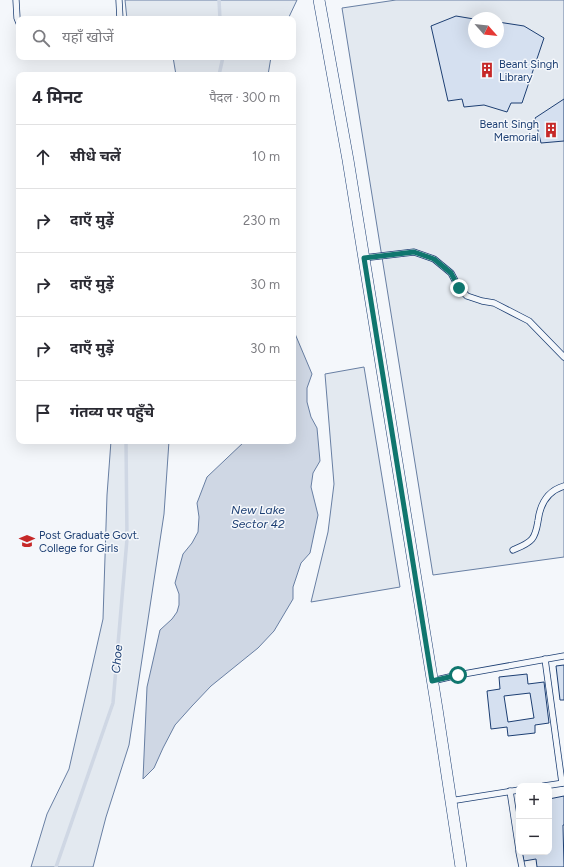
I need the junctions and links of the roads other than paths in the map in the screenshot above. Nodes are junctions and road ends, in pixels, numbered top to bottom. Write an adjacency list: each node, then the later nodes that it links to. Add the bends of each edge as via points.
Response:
1 (16, 0): 4 (lane)
2 (119, 0): 5 (lane)
3 (320, 0): 6 (street)
4 (17, 16)
5 (120, 16)
6 (364, 258): 7 (lane, via 414,252 434,259 451,273 467,296 494,303 530,321); 12 (street)
7 (564, 357)
8 (564, 486): 9 (lane, via 548,494 543,502 533,537 529,542)
9 (513, 550)
10 (564, 656): 11 (lane)
11 (545, 659): 12 (lane); 13 (lane)
12 (432, 681): 17 (street)
13 (563, 783): 14 (lane)
14 (552, 785)
15 (516, 790): 16 (lane)
16 (510, 791): 17 (lane); 18 (lane)
17 (450, 801): 20 (street)
18 (516, 831)
19 (520, 855): 21 (lane)
20 (461, 867)
21 (522, 867)

